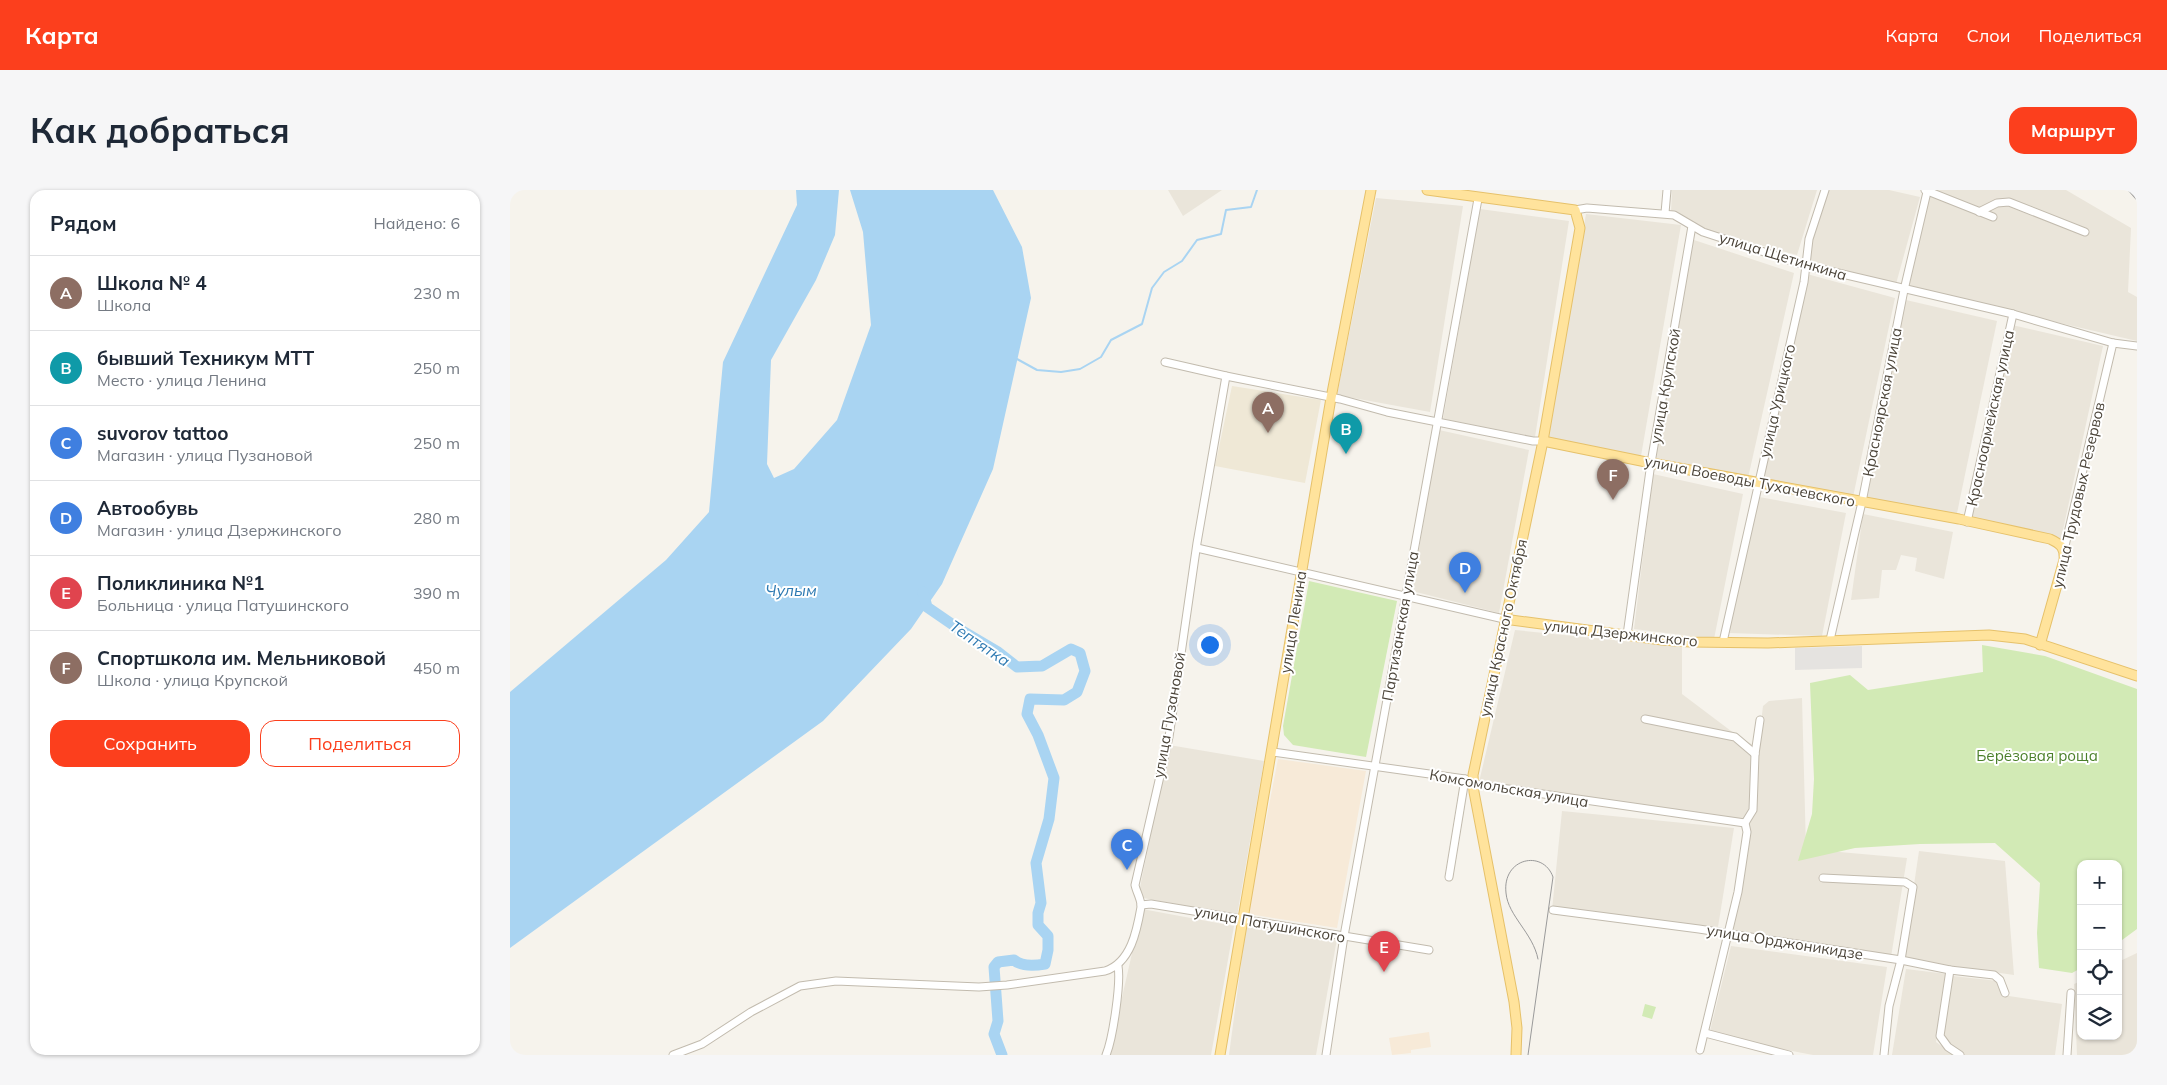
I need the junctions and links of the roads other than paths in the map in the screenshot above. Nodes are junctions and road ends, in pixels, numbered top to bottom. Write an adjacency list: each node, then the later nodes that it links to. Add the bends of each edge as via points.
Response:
1 (1371, 190): 20 (main road, улица Ленина)
2 (1427, 190): 6 (main road, улица Щетинкина)
3 (1668, 190): 9 (street)
4 (1825, 190): 13 (street, улица Урицкого, via 1808,239)
5 (1926, 191): 8 (street); 14 (street, Красноярская улица)
6 (1478, 198): 7 (main road, улица Щетинкина); 21 (street, Партизанская улица)
7 (1575, 210): 9 (street, улица Щетинкина); 22 (main road, улица Красного Октября, via 1580,228)
8 (1980, 212): 10 (street); 12 (street, via 1997,203 2008,202)
9 (1666, 213): 11 (street, улица Щетинкина)
10 (1993, 217)
11 (1692, 226): 13 (street, улица Щетинкина); 23 (street, улица Крупской)
12 (2085, 232)
13 (1804, 265): 14 (street, улица Щетинкина); 24 (street, улица Урицкого, via 1804,282)
14 (1904, 290): 15 (street, улица Щетинкина); 25 (street, Красноярская улица)
15 (2013, 314): 16 (street, улица Щетинкина); 26 (street, Красноармейская улица)
16 (2113, 343): 17 (street, улица Щетинкина); 28 (street, улица Трудовых Резервов)
17 (2137, 346)
18 (1165, 362): 19 (street, улица Воеводы Тухачевского)
19 (1226, 376): 20 (street, улица Воеводы Тухачевского); 27 (street, улица Пузановой)
20 (1331, 398): 21 (street, улица Воеводы Тухачевского); 29 (main road, улица Ленина)
21 (1438, 423): 22 (street, улица Воеводы Тухачевского); 30 (street, Партизанская улица)
22 (1543, 441): 23 (main road, улица Воеводы Тухачевского); 31 (main road, улица Красного Октября)
23 (1652, 463): 24 (main road, улица Воеводы Тухачевского); 32 (street, улица Крупской)
24 (1759, 482): 25 (main road, улица Воеводы Тухачевского); 34 (street, улица Урицкого)
25 (1862, 502): 26 (main road, улица Воеводы Тухачевского); 33 (street, Красноярская улица)
26 (1967, 522): 28 (main road, улица Воеводы Тухачевского, via 2050,539)
27 (1197, 548): 29 (street, улица Дзержинского); 47 (street, улица Пузановой, via 1169,738 1135,885)
28 (2064, 550): 35 (main road, улица Трудовых Резервов, via 2062,569)
29 (1302, 571): 30 (street, улица Дзержинского); 39 (main road, улица Ленина)
30 (1406, 596): 31 (street, улица Дзержинского); 41 (street, Партизанская улица)
31 (1504, 619): 32 (main road, улица Дзержинского); 43 (main road, улица Красного Октября)
32 (1627, 635): 34 (main road, улица Дзержинского)
33 (1830, 640): 34 (main road, улица Дзержинского); 35 (main road, улица Дзержинского, via 1989,635 2025,639)
34 (1723, 642)
35 (2040, 645): 36 (main road, улица Дзержинского)
36 (2137, 676)
37 (1645, 719): 40 (street, via 1735,737)
38 (1760, 720): 40 (street)
39 (1273, 752): 41 (street, Комсомольская улица); 49 (main road, улица Ленина)
40 (1754, 754): 44 (street, via 1752,810)
41 (1375, 766): 42 (street, Комсомольская улица); 51 (street, Партизанская улица)
42 (1465, 779): 43 (street, Комсомольская улица); 45 (street)
43 (1473, 784): 44 (street, Комсомольская улица); 60 (main road, улица Красного Октября, via 1514,1002)
44 (1745, 823): 50 (street, via 1747,832 1738,892)
45 (1449, 877)
46 (1823, 878): 53 (street, via 1905,882 1913,887)
47 (1141, 905): 49 (street, улица Патушинского); 54 (street, улица Пузановой, via 1130,946)
48 (1552, 910): 50 (street, улица Орджоникидзе)
49 (1242, 918): 51 (street, улица Патушинского); 63 (main road, улица Ленина)
50 (1728, 934): 53 (street, улица Орджоникидзе); 58 (street)
51 (1344, 936): 52 (street, улица Патушинского); 64 (street, Партизанская улица)
52 (1429, 950)
53 (1901, 960): 55 (street, улица Орджоникидзе); 66 (street, via 1889,1006)
54 (1118, 966): 61 (street, via 1097,973 979,987 836,981 800,986 751,1012 702,1044); 62 (street, via 1110,1046)
55 (1950, 970): 56 (street, улица Орджоникидзе, via 1994,975); 67 (street, via 1940,1036)
56 (2006, 993)
57 (2071, 993): 68 (street)
58 (1705, 1033): 59 (street); 65 (street)
59 (1700, 1050)
60 (1516, 1051)
61 (673, 1055)
62 (1106, 1055)
63 (1220, 1055)
64 (1326, 1055)
65 (1789, 1055)
66 (1884, 1055)
67 (1960, 1055)
68 (2067, 1055)

